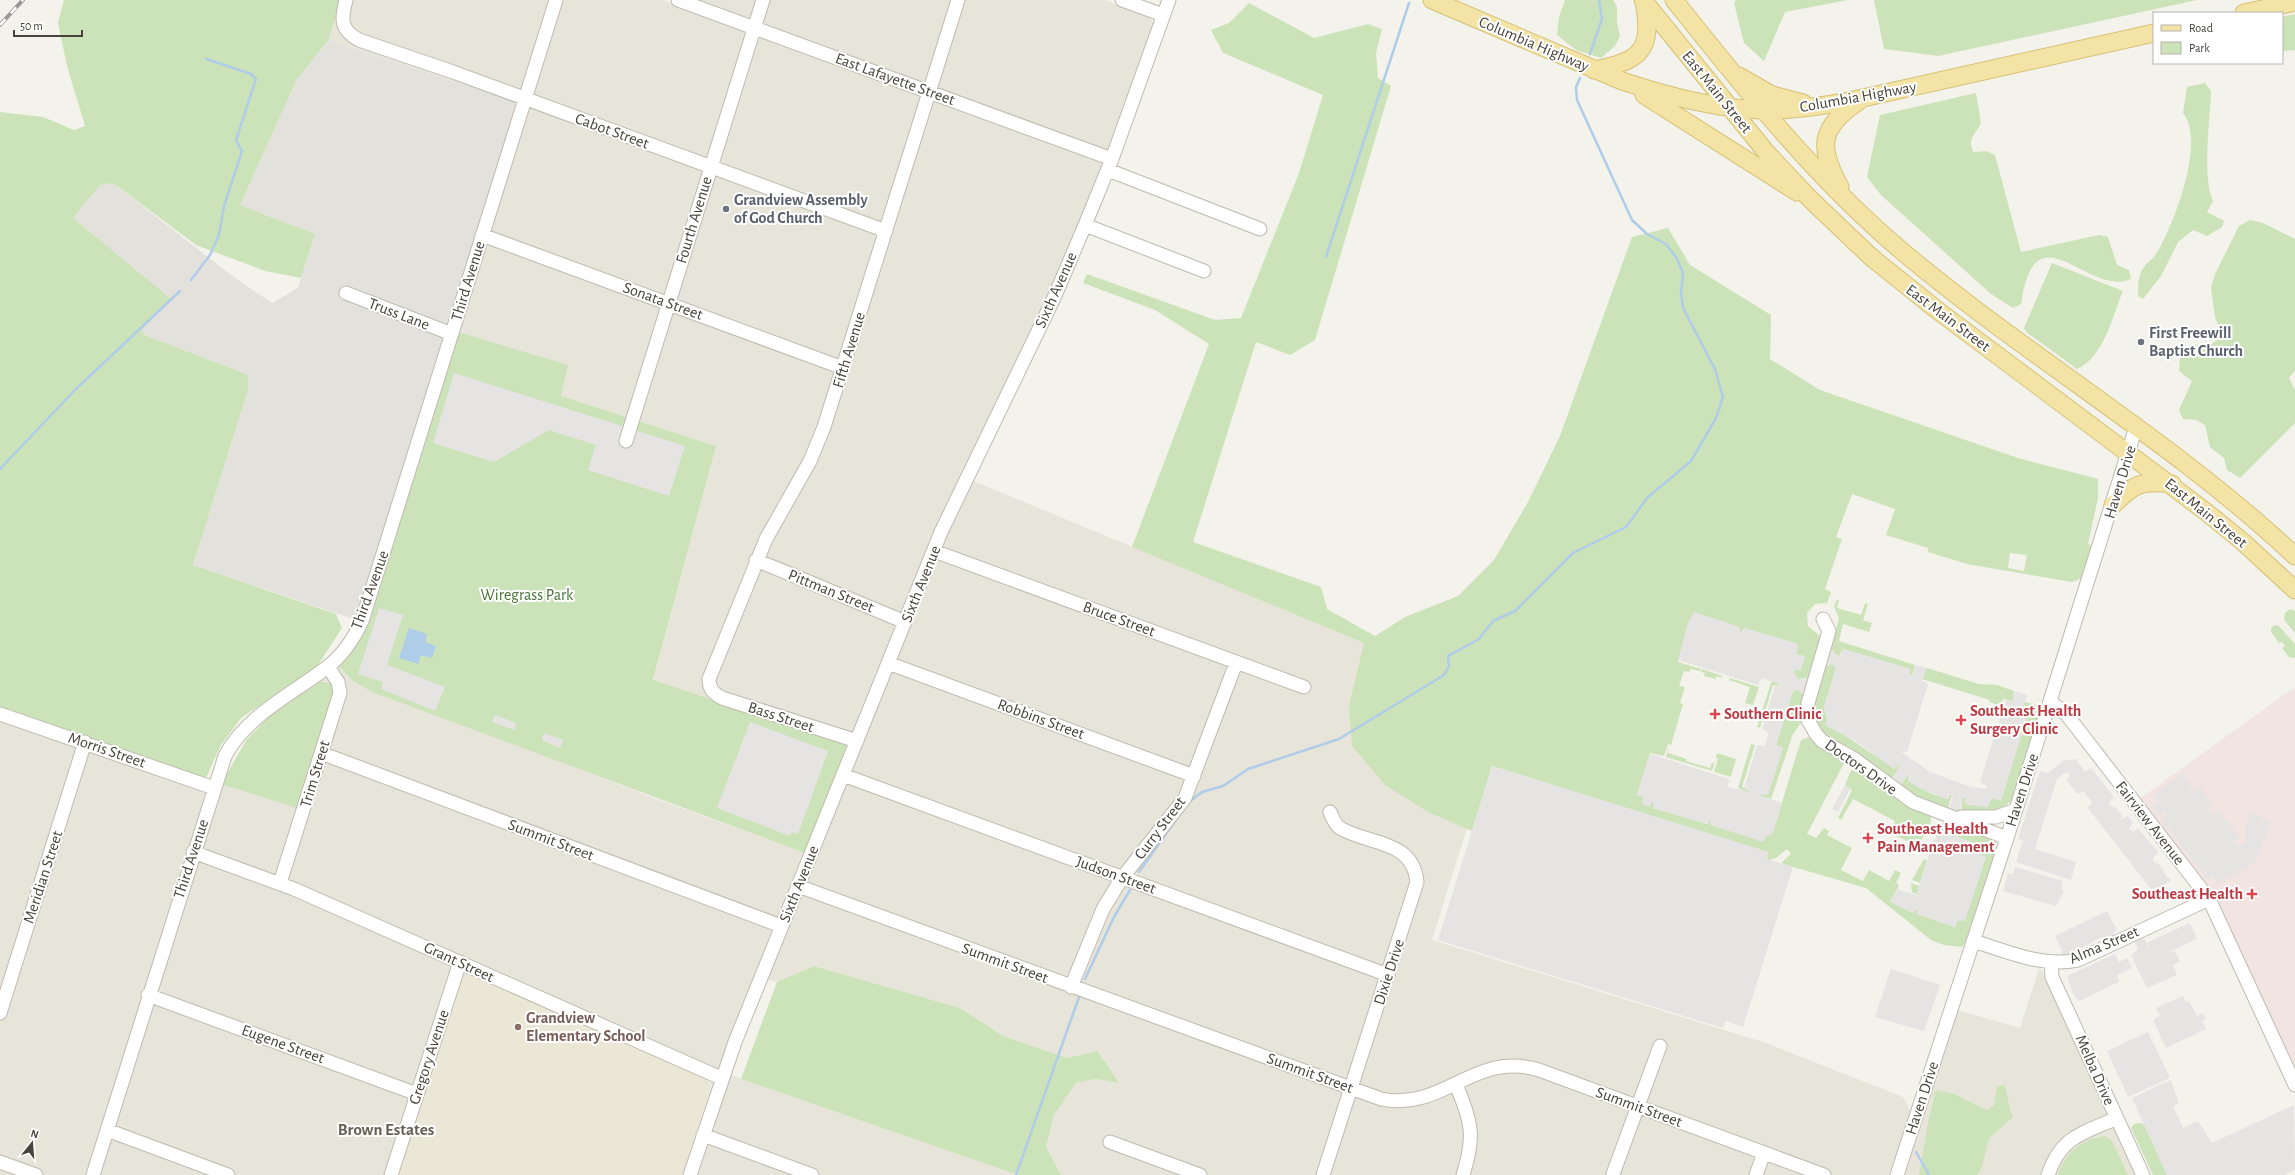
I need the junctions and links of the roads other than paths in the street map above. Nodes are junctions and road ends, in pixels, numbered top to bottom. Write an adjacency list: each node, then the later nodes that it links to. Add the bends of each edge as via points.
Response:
1 (346, 0): 21 (street, Cabot Street, via 343,26 348,35)
2 (556, 0): 21 (street, Third Avenue)
3 (678, 0): 14 (street, East Lafayette Street)
4 (762, 0): 14 (street, Fourth Avenue)
5 (958, 0): 19 (street, Fifth Avenue)
6 (1122, 0): 13 (street)
7 (1169, 0): 13 (street, Sixth Avenue)
8 (1432, 0): 16 (main road, Columbia Highway)
9 (1643, 0): 16 (main road, via 1648,28 1642,48 1633,58 1622,64); 23 (main road, East Main Street)
10 (1674, 0): 17 (main road, East Main Street)
11 (2295, 2): 12 (main road)
12 (2249, 12)
13 (1163, 15): 25 (street, Sixth Avenue)
14 (754, 28): 19 (street, East Lafayette Street); 26 (street, Fourth Avenue)
15 (2153, 33): 20 (main road, Columbia Highway)
16 (1594, 70): 18 (main road, Columbia Highway)
17 (1730, 71): 22 (main road, via 1772,95); 24 (main road, East Main Street)
18 (1622, 81): 23 (main road, Columbia Highway, via 1684,99); 27 (main road, via 1713,136 1772,178)
19 (929, 91): 25 (street, East Lafayette Street); 31 (street, Fifth Avenue)
20 (1863, 98): 22 (main road, Columbia Highway); 28 (main road, via 1836,119 1826,141 1825,154 1829,167)
21 (525, 100): 26 (street, Cabot Street); 32 (street, Third Avenue)
22 (1820, 106): 24 (main road, Columbia Highway)
23 (1728, 107): 24 (main road, Columbia Highway); 27 (main road, East Main Street)
24 (1763, 110): 28 (main road, East Main Street)
25 (1110, 165): 29 (street, Sixth Avenue); 30 (street, East Lafayette Street)
26 (711, 167): 31 (street, Cabot Street); 36 (street, Fourth Avenue)
27 (1811, 200): 37 (main road, East Main Street, via 1871,257)
28 (1850, 205): 34 (main road, East Main Street, via 1901,251)
29 (1085, 225): 33 (street); 45 (street, Sixth Avenue, via 1054,298 966,478)
30 (1260, 229)
31 (886, 231): 39 (street, Fifth Avenue)
32 (482, 235): 36 (street, Sonata Street); 38 (street, Third Avenue)
33 (1204, 271)
34 (1953, 292): 37 (main road); 40 (main road, East Main Street)
35 (346, 293): 38 (street, Truss Lane)
36 (668, 303): 39 (street, Sonata Street); 41 (street, Fourth Avenue)
37 (1937, 310): 42 (main road, East Main Street)
38 (452, 334): 53 (street, Third Avenue, via 364,617 356,633)
39 (843, 368): 47 (street, Fifth Avenue, via 815,449)
40 (2136, 427): 42 (street, Haven Drive); 46 (main road, East Main Street, via 2230,500)
41 (626, 441)
42 (2130, 453): 43 (main road, East Main Street); 44 (street, Haven Drive)
43 (2172, 484): 44 (main road, via 2144,482 2134,486); 48 (main road, East Main Street, via 2243,542)
44 (2113, 505): 56 (street, Haven Drive)
45 (934, 551): 50 (street, Sixth Avenue); 51 (street, Bruce Street)
46 (2295, 556)
47 (756, 560): 50 (street, Pittman Street); 54 (street, Fifth Avenue, via 709,679)
48 (2295, 590)
49 (1823, 618): 66 (street, Doctors Drive, via 1829,632 1808,703 1808,720 1811,727 1822,741 1853,758 1902,795 1925,808)
50 (905, 622): 52 (street, Sixth Avenue)
51 (1236, 662): 55 (street, Bruce Street); 62 (street, Curry Street)
52 (888, 663): 58 (street, Sixth Avenue); 62 (street, Robbins Street)
53 (328, 667): 60 (street, Trim Street, via 338,682 340,693); 63 (street, Third Avenue, via 258,717 236,737 225,756)
54 (709, 687): 58 (street, Bass Street, via 722,698)
55 (1304, 687)
56 (2050, 702): 64 (street, Haven Drive); 72 (street, Fairview Avenue, via 2067,715)
57 (0, 714): 59 (street, Morris Street)
58 (857, 741): 61 (street, Sixth Avenue)
59 (85, 742): 63 (street, Morris Street); 80 (street, Meridian Street)
60 (321, 753): 70 (street, Trim Street); 73 (street, Summit Street)
61 (843, 775): 69 (street, Judson Street); 71 (street, Sixth Avenue)
62 (1194, 776): 69 (street, Curry Street, via 1185,798)
63 (214, 788): 68 (street, Third Avenue)
64 (2016, 810): 66 (street, Doctors Drive, via 1996,817); 67 (street, Haven Drive)
65 (1330, 812): 77 (street, Dixie Drive, via 1338,827 1395,848 1405,855 1415,870 1416,888)
66 (1953, 817): 67 (street, Doctors Drive)
67 (2007, 838): 74 (street, Haven Drive)
68 (193, 852): 70 (street, Grant Street); 79 (street, Third Avenue)
69 (1122, 878): 77 (street, Judson Street); 78 (street, Curry Street, via 1094,928)
70 (280, 884): 75 (street, Grant Street)
71 (798, 886): 73 (street, Sixth Avenue); 78 (street, Summit Street)
72 (2209, 899): 76 (street, Alma Street, via 2078,960); 84 (street, Fairview Avenue)
73 (781, 926): 82 (street, Sixth Avenue)
74 (1973, 941): 76 (street, Alma Street); 106 (street, Haven Drive)
75 (460, 962): 82 (street, Grant Street); 86 (street, Gregory Avenue)
76 (2051, 963): 88 (street, Melba Drive, via 2052,977)
77 (1388, 975): 85 (street, Dixie Drive)
78 (1071, 987): 85 (street, Summit Street)
79 (148, 995): 86 (street, Eugene Street); 89 (street, Third Avenue)
80 (0, 1013)
81 (1660, 1046): 87 (street)
82 (721, 1078): 90 (street, Sixth Avenue)
83 (1456, 1084): 85 (street, Summit Street, via 1428,1097 1409,1101 1380,1099); 87 (street, Summit Street, via 1489,1068 1520,1066 1539,1070); 103 (street, via 1469,1116 1472,1134 1470,1153)
84 (2295, 1085)
85 (1351, 1088): 102 (street, Dixie Drive)
86 (417, 1094): 99 (street, Gregory Avenue)
87 (1638, 1107): 92 (street, Summit Street); 95 (street)
88 (2117, 1118): 107 (street, via 2071,1139 2055,1155); 108 (street, Melba Drive)
89 (106, 1130): 97 (street, Third Avenue); 98 (street)
90 (703, 1135): 100 (street, Sixth Avenue); 101 (street)
91 (1110, 1142): 94 (street)
92 (1764, 1153): 104 (street); 105 (street, Summit Street)
93 (0, 1162): 96 (street)
94 (1197, 1174)
95 (1613, 1174)
96 (36, 1175)
97 (92, 1175)
98 (228, 1175)
99 (391, 1175)
100 (690, 1175)
101 (812, 1175)
102 (1323, 1175)
103 (1463, 1175)
104 (1756, 1175)
105 (1824, 1175)
106 (1897, 1175)
107 (2048, 1175)
108 (2143, 1175)

